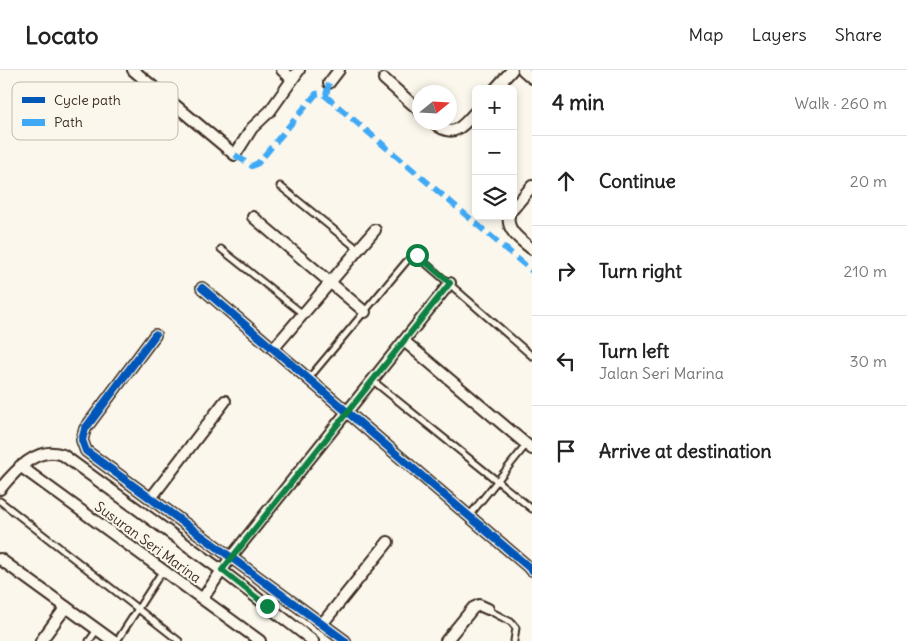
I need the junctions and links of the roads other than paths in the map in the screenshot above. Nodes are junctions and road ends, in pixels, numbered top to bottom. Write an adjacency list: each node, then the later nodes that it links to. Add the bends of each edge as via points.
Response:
1 (133, 70): 10 (street)
2 (282, 70): 8 (street)
3 (299, 70): 8 (street)
4 (339, 70): 11 (street)
5 (512, 70): 12 (street)
6 (524, 70): 7 (street)
7 (532, 78)
8 (292, 79): 14 (street, via 235,154)
9 (384, 79): 13 (street)
10 (148, 82)
11 (329, 83)
12 (499, 85)
13 (412, 104)
14 (178, 107)
15 (472, 115): 16 (street)
16 (457, 129)
17 (441, 130): 18 (street)
18 (454, 130)
19 (280, 186): 27 (lane)
20 (532, 186): 21 (street)
21 (517, 204)
22 (253, 217): 29 (street)
23 (509, 220): 26 (street, via 510,228)
24 (375, 230): 27 (street)
25 (221, 249): 32 (lane)
26 (532, 249)
27 (359, 250): 29 (street)
28 (450, 283): 31 (lane, via 414,254); 34 (street); 36 (lane)
29 (331, 284): 31 (street); 32 (street)
30 (202, 288): 35 (street)
31 (365, 312): 37 (lane)
32 (304, 314): 35 (street)
33 (155, 335): 45 (street, via 92,417 82,440 86,451)
34 (404, 341): 38 (street); 41 (street)
35 (274, 348): 37 (street)
36 (532, 356)
37 (309, 378): 40 (street)
38 (372, 380): 40 (street); 43 (lane)
39 (225, 401): 45 (street)
40 (347, 411): 48 (street); 50 (street)
41 (529, 446): 43 (lane)
42 (20, 466): 44 (street); 52 (street, Susuran Seri Marina); 53 (street, via 47,454 63,455)
43 (498, 481): 47 (lane); 48 (lane)
44 (0, 488)
45 (151, 498): 50 (street)
46 (0, 501): 57 (lane)
47 (532, 509)
48 (469, 516): 54 (street)
49 (388, 542): 59 (street)
50 (231, 557): 53 (street); 59 (street)
51 (0, 558): 56 (street)
52 (163, 569): 55 (street, Susuran Seri Marina); 57 (lane)
53 (222, 570): 55 (street); 66 (street)
54 (532, 570)
55 (203, 598): 65 (street, Susuran Seri Marina)
56 (66, 607): 60 (street); 61 (street)
57 (138, 610): 63 (lane); 64 (lane)
58 (488, 610): 68 (street, via 479,606 473,608); 69 (lane, via 516,628)
59 (322, 624): 67 (street)
60 (98, 630): 62 (lane); 63 (street)
61 (41, 641)
62 (90, 641)
63 (115, 641)
64 (179, 641)
65 (260, 641)
66 (312, 641)
67 (345, 641)
68 (446, 641)
69 (514, 641)

